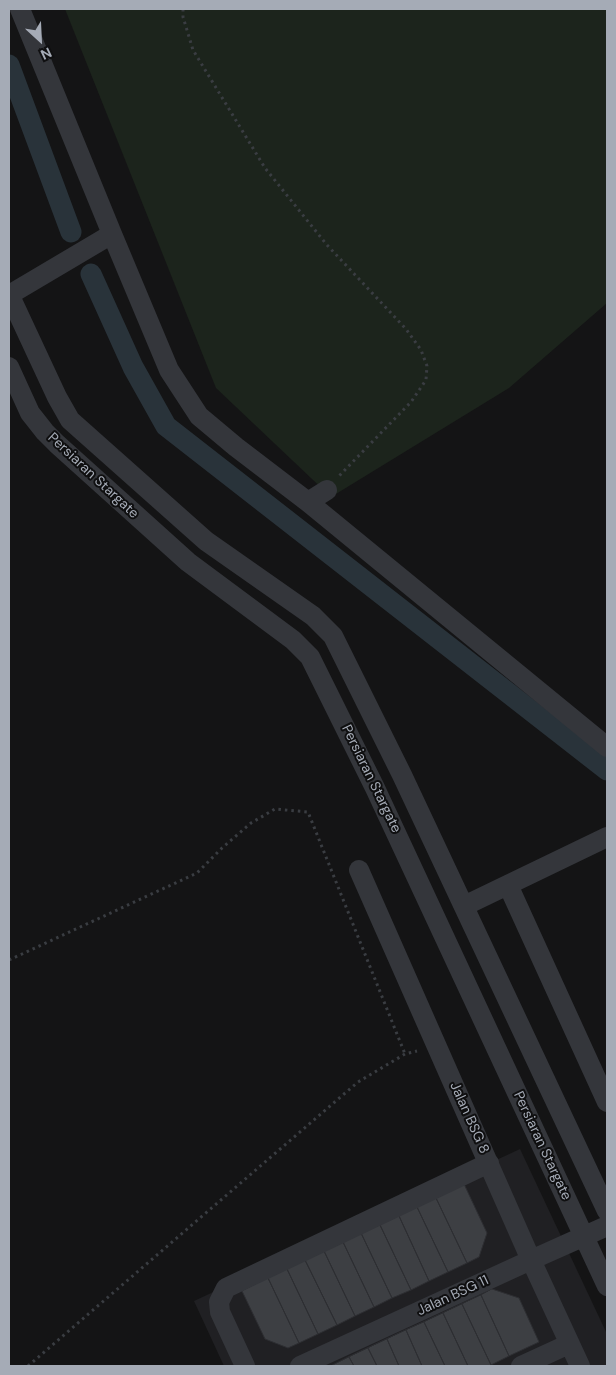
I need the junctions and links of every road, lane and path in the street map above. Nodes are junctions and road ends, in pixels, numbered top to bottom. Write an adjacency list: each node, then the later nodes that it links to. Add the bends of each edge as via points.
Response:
1 (20, 9): 3 (street)
2 (183, 9): 6 (path, via 193,50 265,168 327,245 406,329 421,350 427,366 426,380 411,402)
3 (112, 234): 4 (street); 7 (street, via 169,370 200,416)
4 (9, 295): 9 (street, Persiaran Stargate, via 70,420 206,541 313,616 333,636)
5 (9, 367): 10 (street, Persiaran Stargate, via 30,413 57,444 188,562 293,640 310,657)
6 (327, 490): 7 (street)
7 (308, 502): 8 (street)
8 (607, 746)
9 (402, 775): 10 (street); 14 (street, Persiaran Stargate)
10 (376, 788): 22 (street, Persiaran Stargate)
11 (607, 837): 13 (street)
12 (359, 870): 16 (street, Jalan BSG 8)
13 (508, 885): 14 (street); 18 (street)
14 (464, 906): 20 (street, Persiaran Stargate)
15 (9, 960): 17 (path, via 196,872 252,823 275,809 308,812)
16 (437, 1047): 17 (path); 19 (street, Jalan BSG 8)
17 (405, 1054): 26 (path, via 358,1082)
18 (607, 1102)
19 (489, 1163): 23 (street, Jalan BSG 8); 27 (street, via 226,1288 219,1302 220,1312)
20 (607, 1211)
21 (607, 1226): 22 (street, Jalan BSG 11)
22 (584, 1237): 23 (street, Jalan BSG 11); 24 (street, Persiaran Stargate)
23 (531, 1260): 25 (street, Jalan BSG 8); 28 (street, Jalan BSG 11)
24 (607, 1286)
25 (569, 1344): 29 (street); 30 (street, Jalan BSG 8)
26 (28, 1366)
27 (245, 1366)
28 (300, 1366)
29 (521, 1366)
30 (580, 1366)

